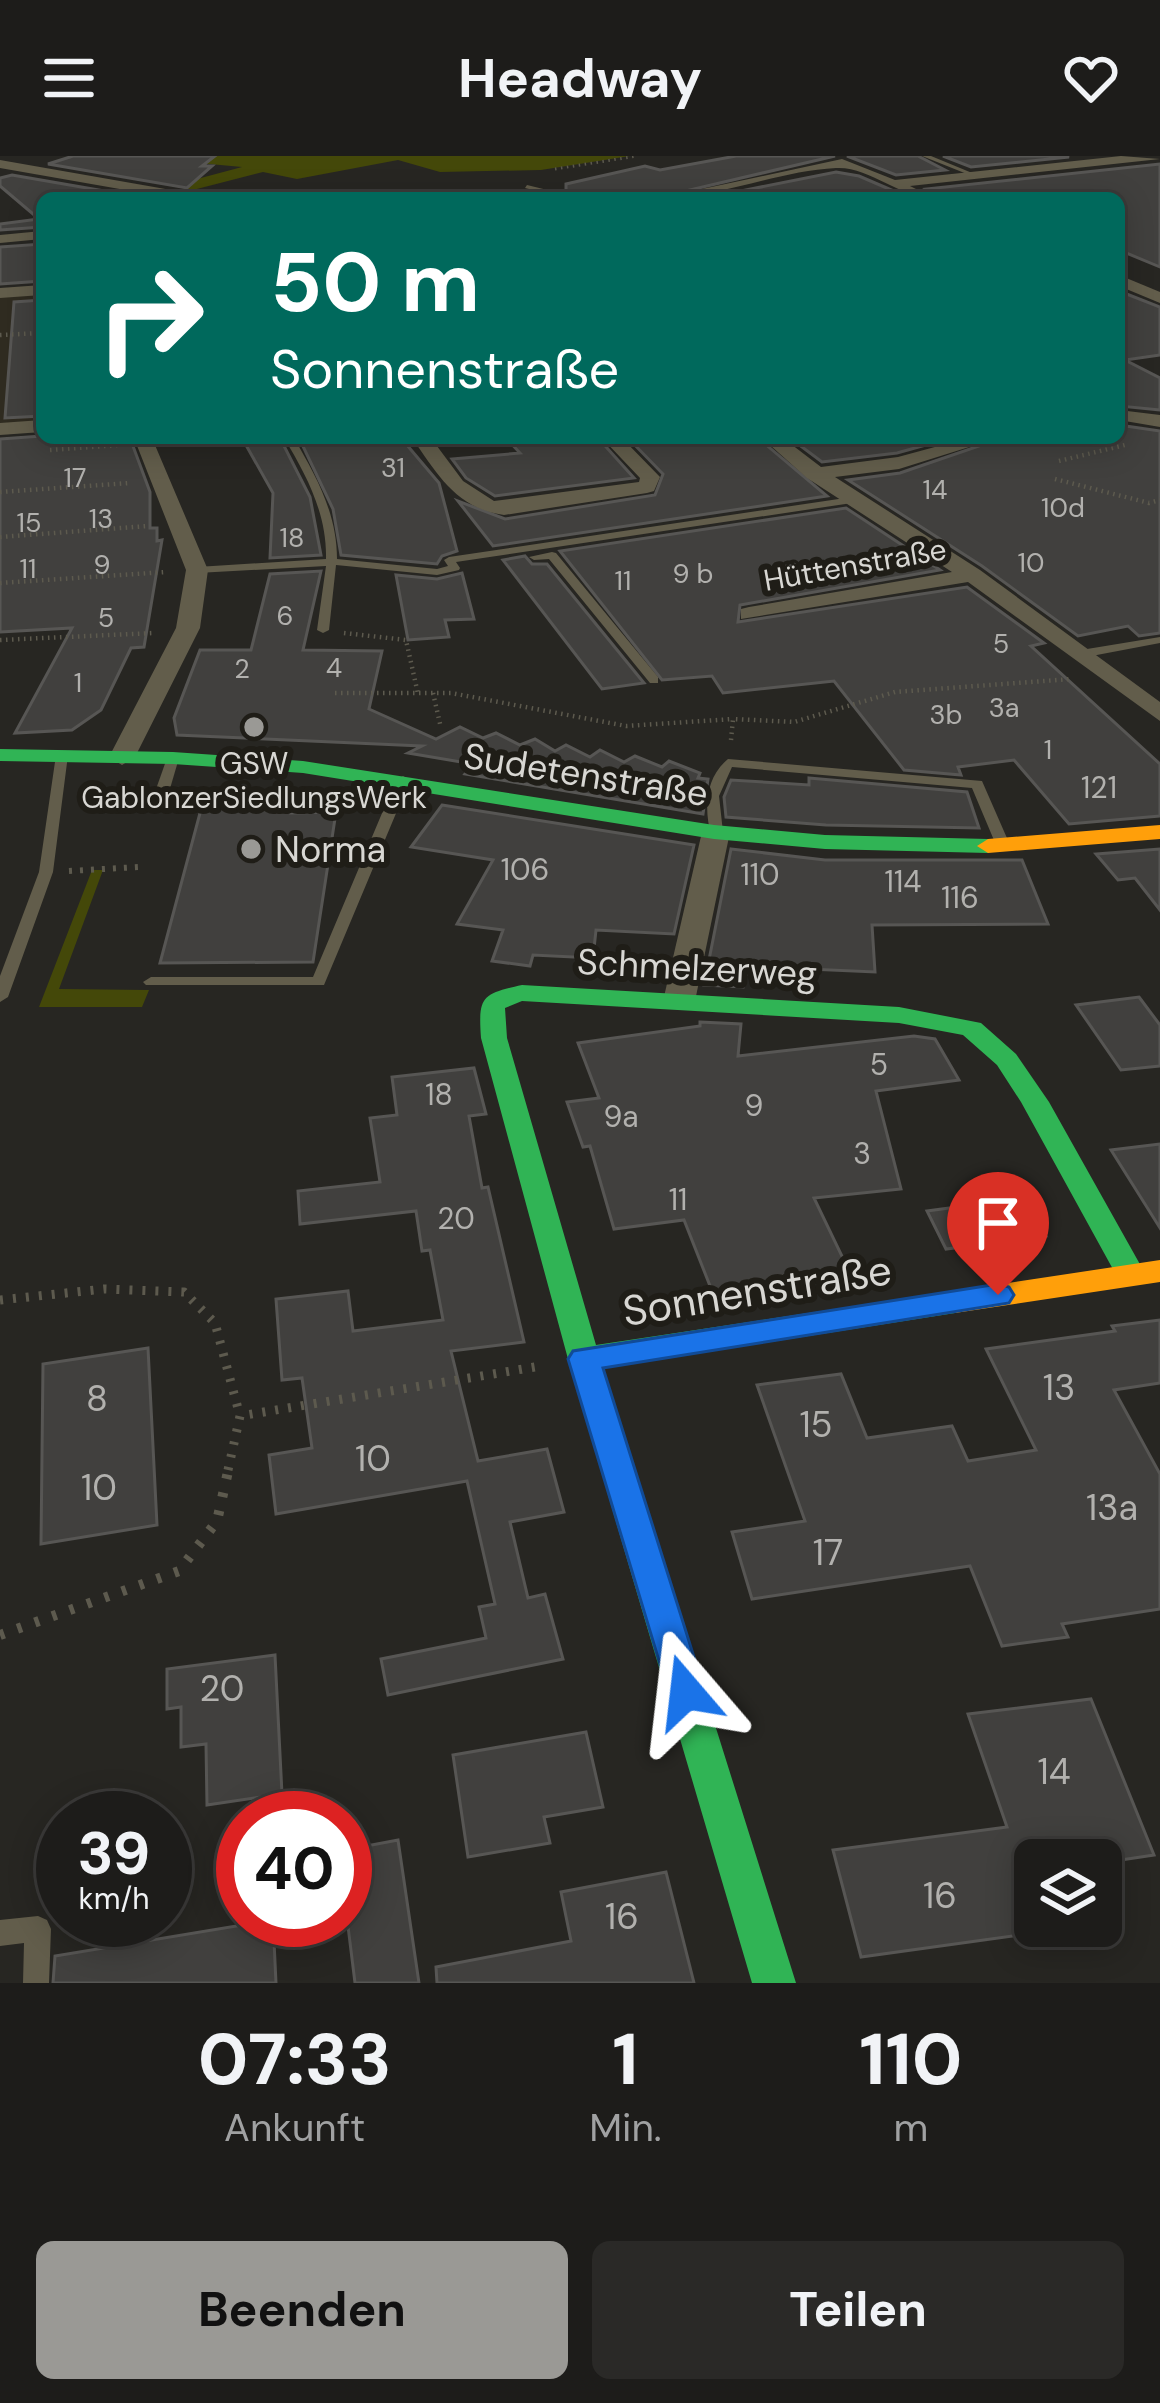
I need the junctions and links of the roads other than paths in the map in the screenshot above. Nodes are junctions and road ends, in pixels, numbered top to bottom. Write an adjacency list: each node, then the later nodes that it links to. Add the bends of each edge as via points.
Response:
1 (925, 156): 5 (lane)
2 (1156, 156): 3 (street)
3 (1102, 161): 5 (street); 6 (street)
4 (0, 164): 9 (street)
5 (974, 175): 7 (street)
6 (1141, 175)
7 (894, 184): 11 (street, via 842,164); 12 (street)
8 (527, 188): 10 (lane)
9 (160, 192)
10 (546, 192)
11 (698, 192)
12 (913, 192)
13 (36, 236): 14 (street)
14 (0, 239)
15 (1125, 283): 18 (street)
16 (36, 290): 17 (street)
17 (0, 293)
18 (1160, 300): 19 (street)
19 (1139, 305)
20 (1125, 416): 21 (street)
21 (1160, 421)
22 (36, 426): 23 (street)
23 (0, 429)
24 (145, 444): 34 (street)
25 (293, 444): 32 (lane, via 323,493)
26 (426, 444): 27 (street, via 470,502 504,508 646,487 650,477)
27 (617, 444)
28 (778, 444): 30 (street, Hüttenstraße)
29 (967, 444): 30 (street)
30 (814, 474): 31 (street, Hüttenstraße)
31 (852, 500): 33 (lane, Hüttenstraße, via 449,560); 35 (street, Hüttenstraße)
32 (334, 562): 33 (lane); 34 (lane); 37 (lane)
33 (454, 568): 40 (lane, via 552,555)
34 (196, 570): 44 (street, via 186,632)
35 (972, 575): 36 (street, Hüttenstraße); 39 (street, Hüttenstraße)
36 (749, 614)
37 (322, 630)
38 (1160, 640): 39 (lane)
39 (1081, 654): 41 (street, Hüttenstraße)
40 (654, 680)
41 (1160, 714)
42 (0, 755): 43 (street, Sudetenstraße)
43 (62, 755): 44 (street, Sudetenstraße); 52 (lane, via 46,872)
44 (122, 757): 45 (street, Sudetenstraße)
45 (173, 758): 46 (street, Sudetenstraße); 47 (lane)
46 (403, 780): 48 (street, Sudetenstraße); 51 (lane, via 319,982)
47 (162, 792)
48 (716, 832): 50 (street, Sudetenstraße); 50 (lane, via 712,796 728,763 977,784); 53 (street)
49 (1160, 832): 50 (street, Sudetenstraße)
50 (1003, 845)
51 (152, 982)
52 (0, 997)
53 (680, 1001): 55 (street, Schmelzerweg, via 899,1015 972,1029 1007,1060 1035,1102); 56 (street, Schmelzerweg, via 522,993 492,1006 494,1038)
54 (1160, 1271): 55 (street, Sonnenstraße)
55 (1131, 1275): 56 (street, Sonnenstraße)
56 (584, 1359): 59 (street, Sonnenstraße)
57 (0, 1933): 58 (lane, via 38,1929)
58 (36, 1983)
59 (774, 1983)

